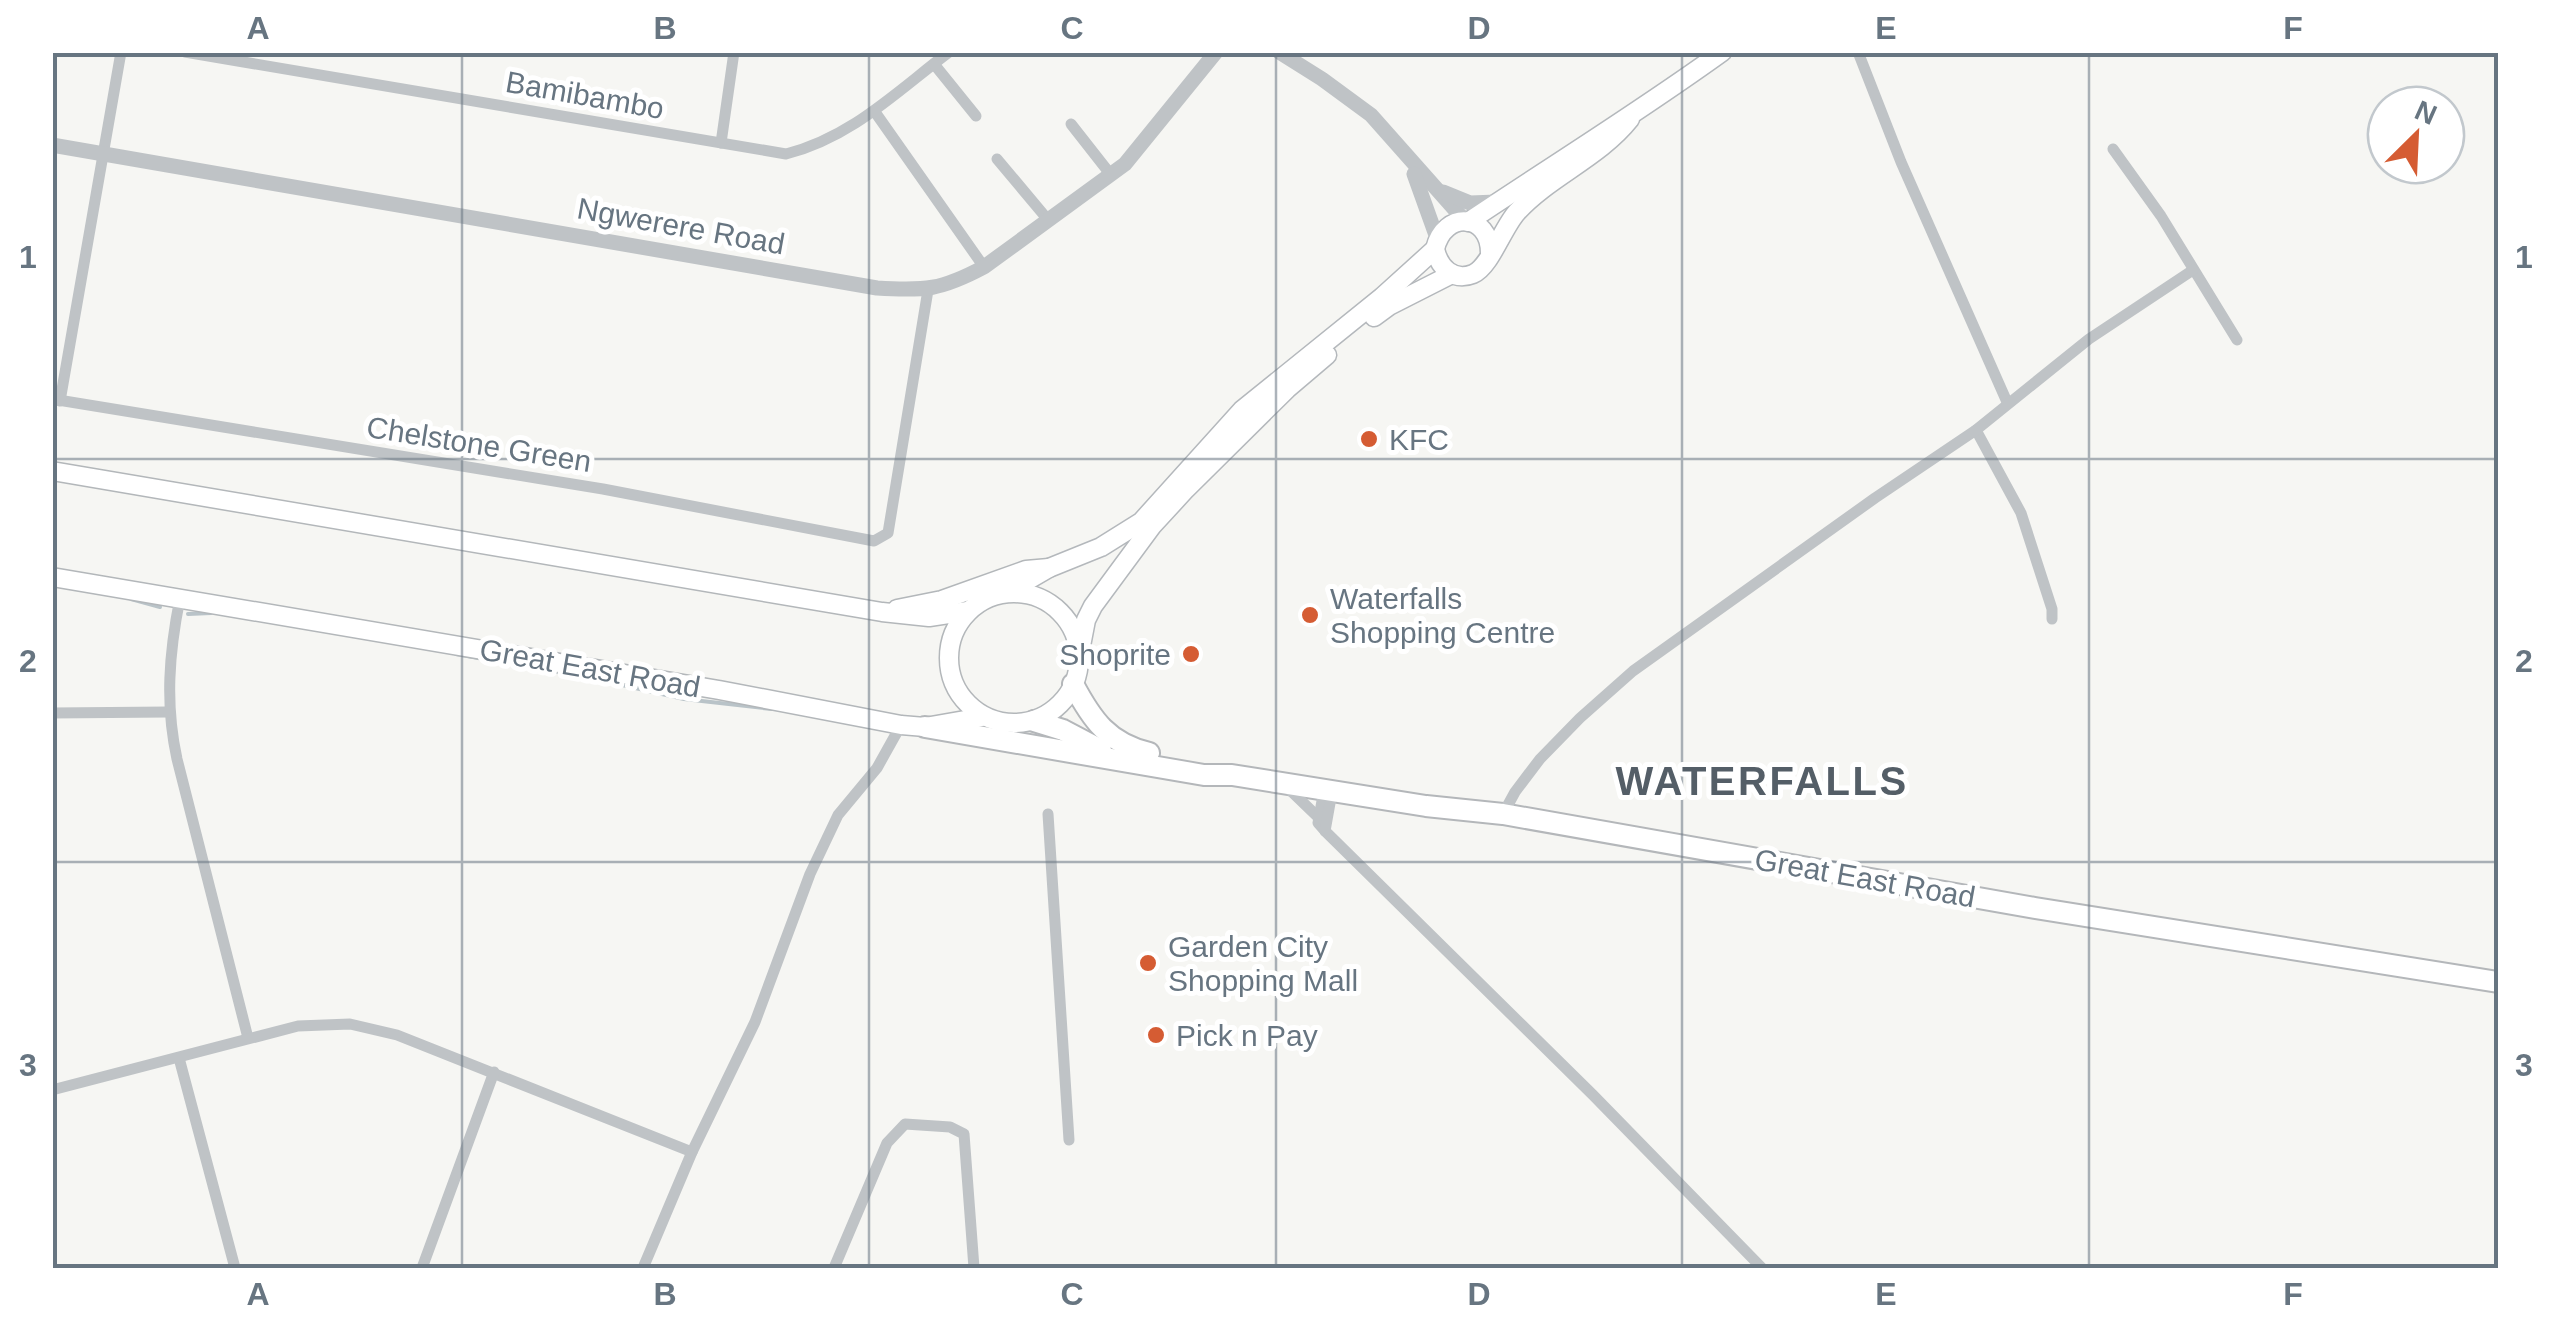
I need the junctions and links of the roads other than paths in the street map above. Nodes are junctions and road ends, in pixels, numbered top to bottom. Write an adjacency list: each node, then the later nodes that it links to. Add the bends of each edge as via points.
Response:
1 (121, 52): 17 (street)
2 (185, 52): 14 (street, Bamibambo)
3 (734, 52): 14 (street)
4 (948, 52): 9 (street, Bamibambo)
5 (1216, 52): 20 (street, Ngwerere Road, via 1138,152)
6 (1279, 52): 19 (street, via 1371,115)
7 (1722, 52): 12 (main road)
8 (1858, 52): 33 (street)
9 (934, 64): 10 (street, Bamibambo); 11 (street)
10 (875, 112): 14 (street, Bamibambo, via 832,139 786,154); 27 (street)
11 (976, 116)
12 (1630, 119): 22 (main road); 26 (main road, via 1517,212)
13 (1071, 124): 20 (street)
14 (721, 143)
15 (52, 144): 17 (street, Ngwerere Road)
16 (2114, 149): 28 (street)
17 (104, 153): 30 (street, Ngwerere Road, via 877,288); 32 (street)
18 (997, 159): 23 (street)
19 (1408, 161): 21 (street); 25 (street)
20 (1111, 176): 23 (street, Ngwerere Road)
21 (1424, 178): 22 (street, via 1445,194); 24 (street)
22 (1497, 202): 24 (main road)
23 (1048, 221): 27 (street, Ngwerere Road)
24 (1466, 221): 25 (main road, via 1450,224); 26 (main road, via 1487,236)
25 (1436, 244): 29 (main road, via 1442,267); 36 (main road, via 1242,410 1140,522)
26 (1490, 253): 29 (main road, via 1473,274)
27 (984, 268): 30 (street, Ngwerere Road)
28 (2193, 270): 31 (street); 33 (street)
29 (1452, 274): 43 (main road, via 1389,306 1287,389 1152,526 1093,606)
30 (928, 290): 32 (street, Chelstone Green, via 882,538)
31 (2237, 340)
32 (56, 400)
33 (2007, 402): 34 (street)
34 (1976, 430): 42 (street, via 2021,513); 57 (street, via 1633,671 1540,760)
35 (52, 471): 41 (main road)
36 (1049, 568): 38 (main road); 41 (main road)
37 (52, 577): 39 (main road, Great East Road)
38 (1006, 593): 40 (main road); 43 (main road, via 1055,607)
39 (180, 598): 45 (street); 49 (main road, Great East Road)
40 (968, 611): 41 (main road, via 929,617); 47 (main road, via 954,632 952,680)
41 (882, 612)
42 (2052, 619)
43 (1080, 651): 44 (main road)
44 (1073, 684): 48 (main road, via 1058,707); 52 (highway, Great East Road, via 1096,726 1124,746)
45 (168, 712): 46 (street); 60 (street)
46 (52, 713)
47 (982, 717): 48 (main road, via 1016,724); 50 (main road)
48 (1034, 720): 51 (highway, Great East Road)
49 (901, 726): 50 (main road, Great East Road); 65 (street, via 838,815 755,1022)
50 (925, 726): 51 (highway, Great East Road)
51 (1126, 760): 52 (highway, Great East Road)
52 (1232, 775): 53 (highway, Great East Road)
53 (1282, 784): 54 (highway, Great East Road); 58 (street)
54 (1328, 791): 55 (highway, Great East Road); 58 (street)
55 (1357, 796): 57 (highway, Great East Road); 58 (street)
56 (1048, 814): 64 (street)
57 (1503, 814): 59 (highway, Great East Road)
58 (1322, 822): 71 (street)
59 (2498, 982)
60 (248, 1038): 61 (street); 62 (street, via 298,1026 350,1024)
61 (179, 1058): 63 (street); 66 (street)
62 (494, 1072): 65 (street); 67 (street)
63 (52, 1090)
64 (1069, 1140)
65 (692, 1152): 68 (street)
66 (235, 1268)
67 (422, 1268)
68 (643, 1268)
69 (834, 1268): 70 (street, via 887,1143 905,1124 928,1124 964,1134)
70 (974, 1268)
71 (1762, 1268)

